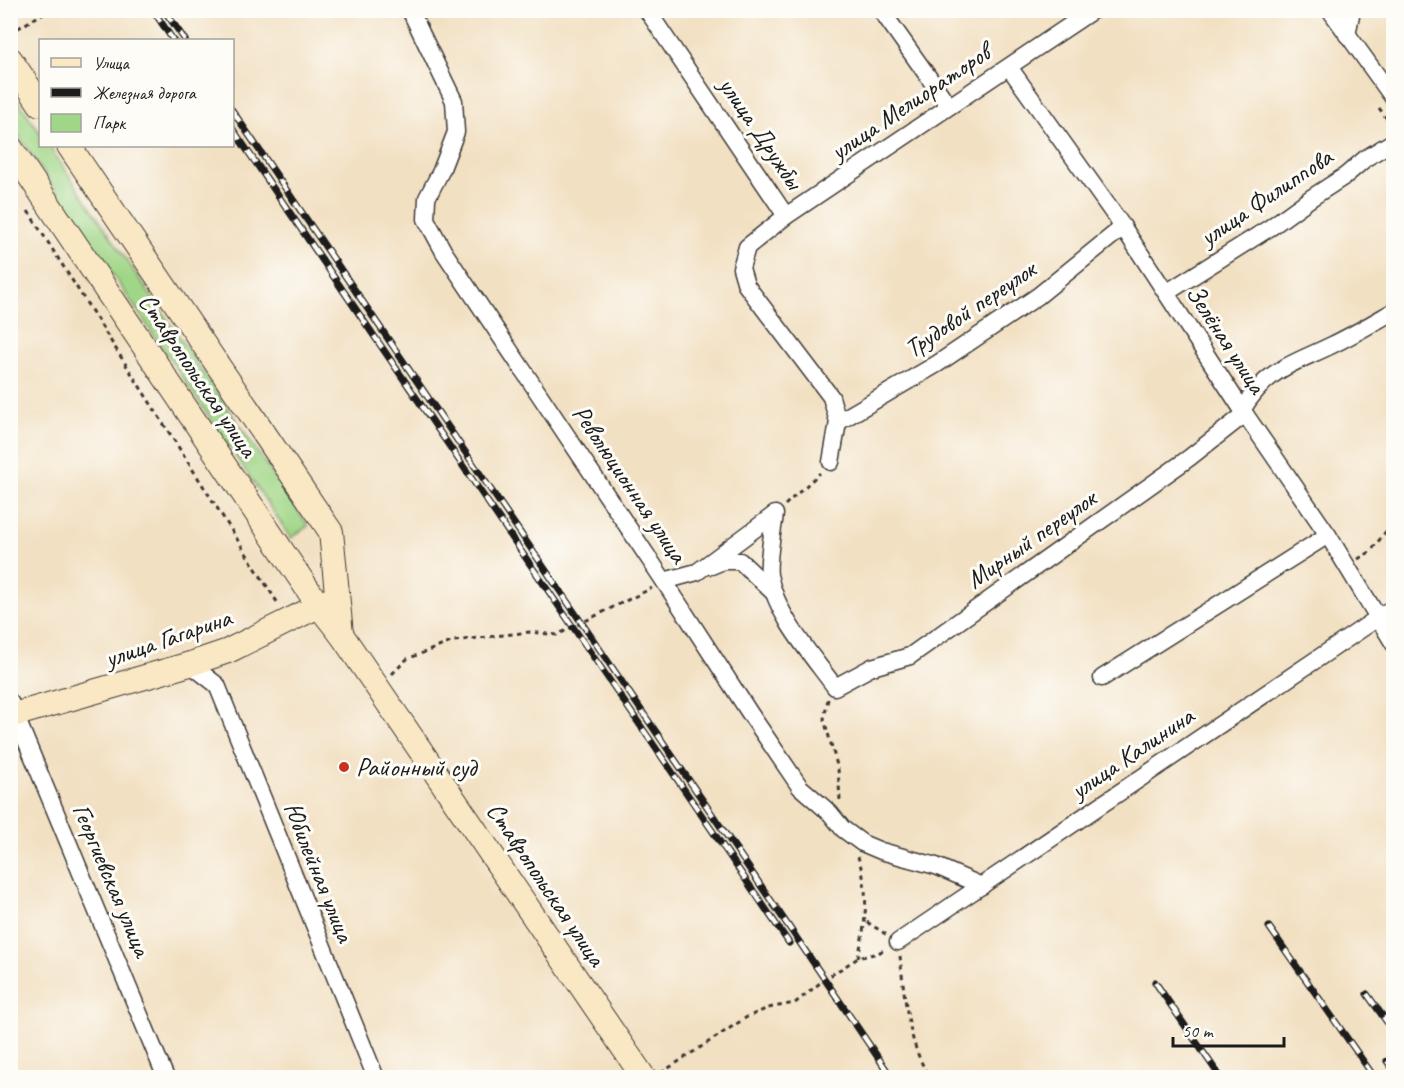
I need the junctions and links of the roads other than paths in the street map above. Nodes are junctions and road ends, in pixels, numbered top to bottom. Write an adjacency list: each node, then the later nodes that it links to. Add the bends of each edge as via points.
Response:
1 (410, 10): 25 (street, Революционная улица, via 454,101 456,132 427,198 426,219 444,252)
2 (647, 10): 16 (street, улица Дружбы)
3 (881, 10): 12 (street)
4 (1093, 10): 9 (street, улица Мелиораторов)
5 (1330, 10): 7 (street)
6 (1352, 10): 7 (street)
7 (1347, 36): 10 (street)
8 (10, 59): 11 (main road)
9 (1009, 67): 12 (street, улица Мелиораторов); 17 (street, Зелёная улица)
10 (1394, 99)
11 (39, 102)
12 (949, 106): 16 (street, улица Мелиораторов)
13 (1394, 141): 18 (street, улица Филиппова, via 1271,227)
14 (10, 147): 27 (main road, Ставропольская улица)
15 (70, 147): 27 (main road, Ставропольская улица, via 331,532)
16 (786, 216): 21 (street, улица Дружбы, via 747,248 741,268 746,285 831,397)
17 (1124, 227): 18 (street, Зелёная улица); 21 (street, Трудовой переулок, via 1038,296 937,364)
18 (1166, 293): 20 (street, Зелёная улица)
19 (1394, 311): 20 (street, Мирный переулок, via 1280,369 1251,396)
20 (1243, 412): 23 (street, Зелёная улица); 26 (street, Мирный переулок, via 1189,458 910,656 872,668 835,687 790,625)
21 (838, 422): 22 (street, улица Дружбы)
22 (831, 462)
23 (1328, 535): 29 (street, Зелёная улица); 33 (street)
24 (697, 572): 25 (street); 26 (street, via 723,561 740,561); 26 (street, via 775,514 769,573)
25 (664, 581): 36 (street, Революционная улица, via 800,786 843,829 881,851 936,866)
26 (776, 596)
27 (328, 601): 31 (main road, улица Гагарина); 40 (main road, Ставропольская улица, via 341,634)
28 (1394, 607): 29 (street, улица Калинина)
29 (1377, 618): 30 (street, Зелёная улица); 36 (street, улица Калинина)
30 (1394, 644)
31 (228, 651): 32 (main road, улица Гагарина); 34 (street)
32 (190, 664): 34 (street); 35 (main road, улица Гагарина)
33 (1102, 678)
34 (217, 685): 39 (street, Юбилейная улица)
35 (12, 711): 38 (street, Георгиевская улица)
36 (982, 886): 37 (street, улица Калинина)
37 (898, 942)
38 (166, 1077)
39 (376, 1077)
40 (644, 1077)

